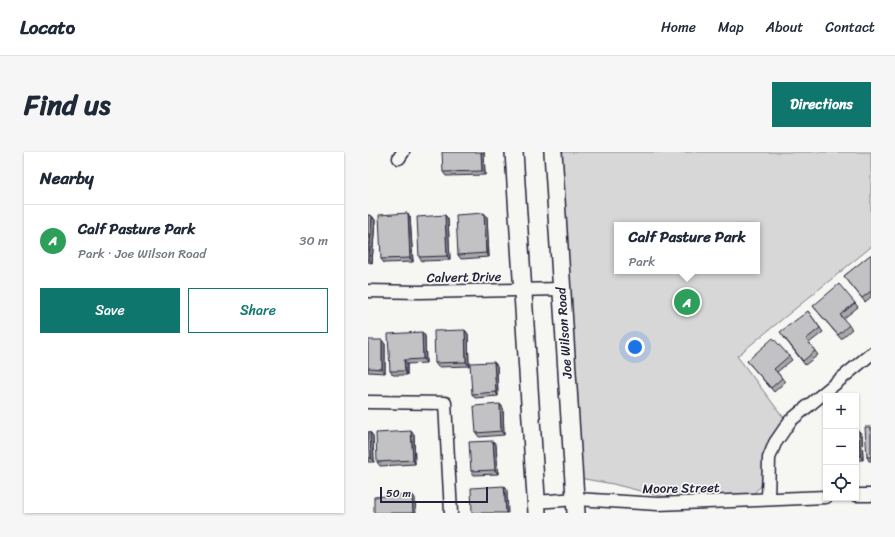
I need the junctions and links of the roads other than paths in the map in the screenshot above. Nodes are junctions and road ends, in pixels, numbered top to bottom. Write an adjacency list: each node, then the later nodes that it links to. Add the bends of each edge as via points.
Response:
1 (514, 152): 3 (main road)
2 (553, 152): 4 (main road, Joe Wilson Road)
3 (523, 289): 4 (street, Calvert Drive); 5 (street, Calvert Drive); 13 (main road)
4 (561, 289): 12 (main road, Joe Wilson Road)
5 (368, 292)
6 (871, 354): 11 (street, via 790,421 775,443 769,458)
7 (368, 402): 14 (street, via 445,403)
8 (859, 495): 9 (street)
9 (871, 495)
10 (823, 497): 11 (street, Moore Street)
11 (768, 499): 12 (street, Moore Street)
12 (576, 506): 13 (street, Moore Street)
13 (536, 507)
14 (451, 513)

